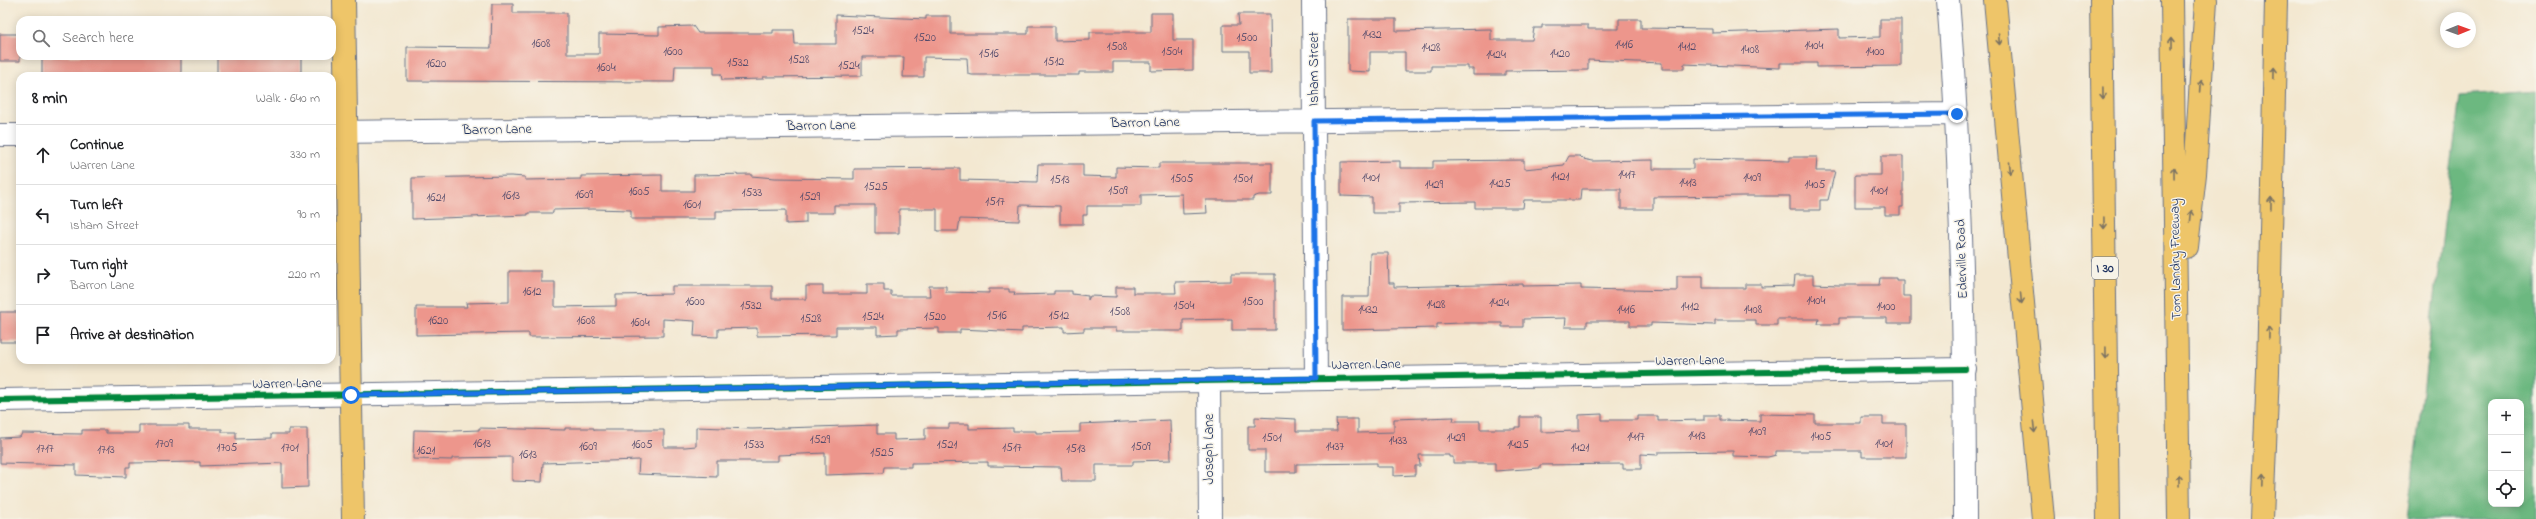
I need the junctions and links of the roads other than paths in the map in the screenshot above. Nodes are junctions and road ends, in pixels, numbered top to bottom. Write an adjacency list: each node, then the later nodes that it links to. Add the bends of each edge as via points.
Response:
1 (344, 0): 13 (main road)
2 (1313, 0): 12 (street, Isham Street)
3 (1948, 0): 11 (street, Ederville Road)
4 (1995, 0): 25 (main road, one-way to 25)
5 (2095, 0): 10 (main road)
6 (2101, 0): 10 (main road, I 30)
7 (2172, 0): 16 (main road, Tom Landry Freeway, one-way to 7)
8 (2206, 0): 16 (main road, one-way to 8, via 2195,174)
9 (2276, 0): 28 (main road, one-way to 9, via 2268,372)
10 (2102, 54): 26 (main road, I 30, one-way to 26)
11 (1957, 114): 12 (street, Barron Lane); 17 (street, Ederville Road)
12 (1314, 121): 13 (street, Barron Lane); 18 (street, Isham Street)
13 (339, 132): 20 (main road)
14 (0, 135): 15 (street)
15 (16, 135)
16 (2177, 338): 27 (main road, Tom Landry Freeway, one-way to 16)
17 (1965, 369): 18 (street, Warren Lane); 24 (street, Ederville Road)
18 (1316, 378): 19 (street, Warren Lane)
19 (1209, 380): 20 (street, Warren Lane); 23 (street, Joseph Lane)
20 (351, 395): 21 (street, Warren Lane); 22 (main road)
21 (0, 400)
22 (353, 519)
23 (1210, 519)
24 (1965, 519)
25 (2043, 519)
26 (2108, 519)
27 (2179, 519)
28 (2262, 519)

